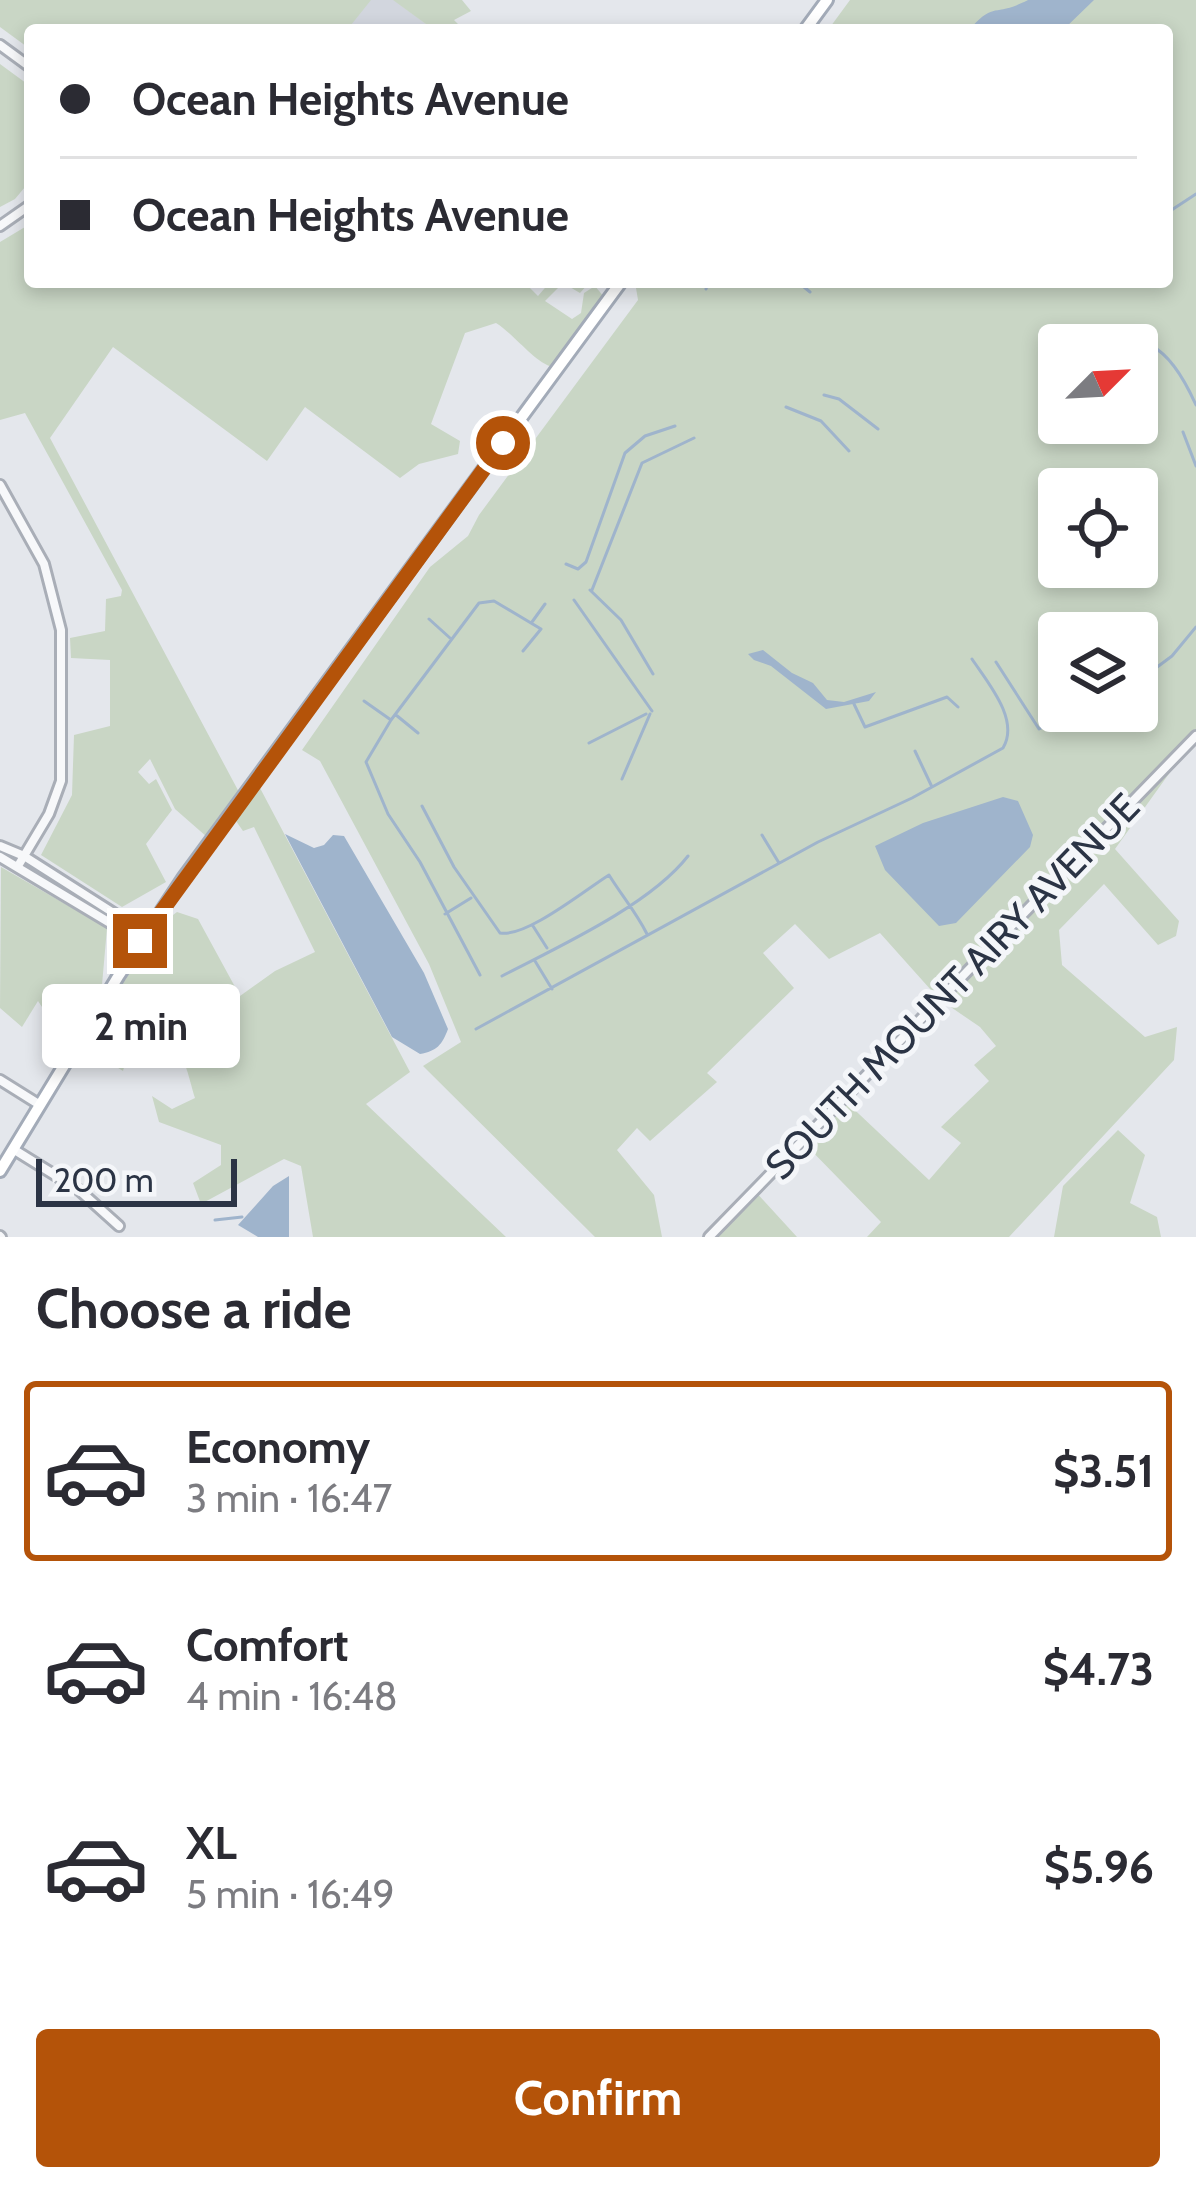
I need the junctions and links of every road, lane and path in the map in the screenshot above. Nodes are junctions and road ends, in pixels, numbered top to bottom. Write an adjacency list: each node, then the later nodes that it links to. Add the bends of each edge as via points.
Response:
1 (617, 288): 8 (main road)
2 (0, 485): 5 (street, via 44,564 61,630 61,781)
3 (1196, 736): 14 (street, SOUTH MOUNT AIRY AVENUE)
4 (0, 846): 5 (street)
5 (24, 856): 7 (street); 8 (street)
6 (0, 857): 7 (street)
7 (18, 866): 8 (street)
8 (143, 937): 10 (main road)
9 (0, 1080): 10 (street)
10 (40, 1105): 11 (main road)
11 (13, 1149): 12 (main road); 13 (street)
12 (0, 1171)
13 (119, 1226)
14 (710, 1237)

